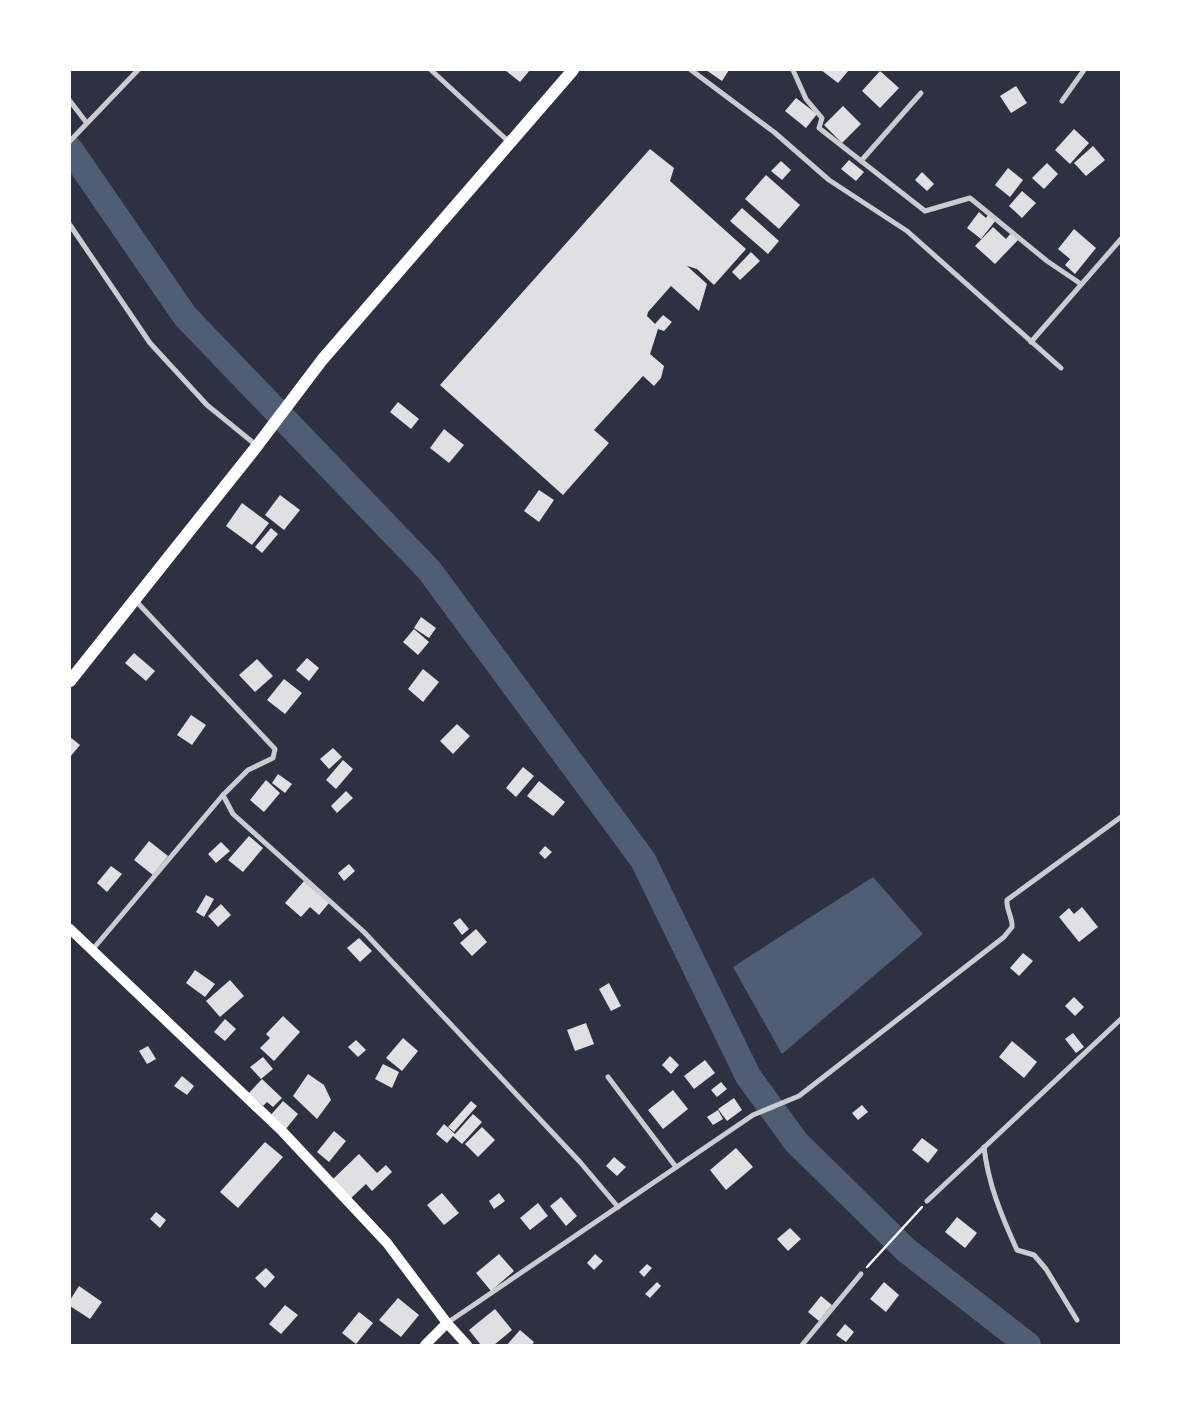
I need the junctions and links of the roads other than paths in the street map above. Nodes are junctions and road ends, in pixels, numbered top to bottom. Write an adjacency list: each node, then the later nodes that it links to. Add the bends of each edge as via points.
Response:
1 (138, 70): 10 (street)
2 (431, 70): 12 (street)
3 (573, 70): 12 (main road)
4 (691, 70): 17 (street, via 774,132 829,180 906,231)
5 (793, 70): 13 (street, via 806,99 822,118 819,128)
6 (1084, 70): 9 (street)
7 (922, 93): 13 (street)
8 (70, 101): 10 (street)
9 (1062, 101)
10 (86, 122): 11 (street)
11 (70, 141)
12 (511, 144): 19 (main road, via 322,360)
13 (861, 161): 16 (street, via 925,211 970,198 1047,261)
14 (70, 225): 19 (street, via 150,343 207,405)
15 (1121, 239): 16 (street)
16 (1081, 284): 17 (street)
17 (1031, 342): 18 (street)
18 (1061, 368)
19 (260, 442): 20 (main road)
20 (135, 600): 21 (main road); 22 (street, via 275,748 273,758 248,770)
21 (70, 680)
22 (223, 795): 25 (street); 31 (street, via 233,814 364,932 580,1162)
23 (1121, 817): 29 (street, via 1007,900 1006,906 1013,920 1012,928 1004,937 799,1096 753,1115)
24 (70, 929): 25 (main road)
25 (93, 949): 34 (main road, via 282,1130 387,1243)
26 (1121, 1019): 28 (street)
27 (608, 1077): 29 (street)
28 (984, 1147): 30 (street); 33 (street, via 1000,1213 1017,1250 1034,1255)
29 (676, 1167): 31 (street)
30 (927, 1201)
31 (618, 1207): 34 (street)
32 (861, 1274): 37 (street)
33 (1077, 1320)
34 (447, 1323): 35 (main road); 36 (main road)
35 (425, 1345)
36 (467, 1345)
37 (802, 1345)

